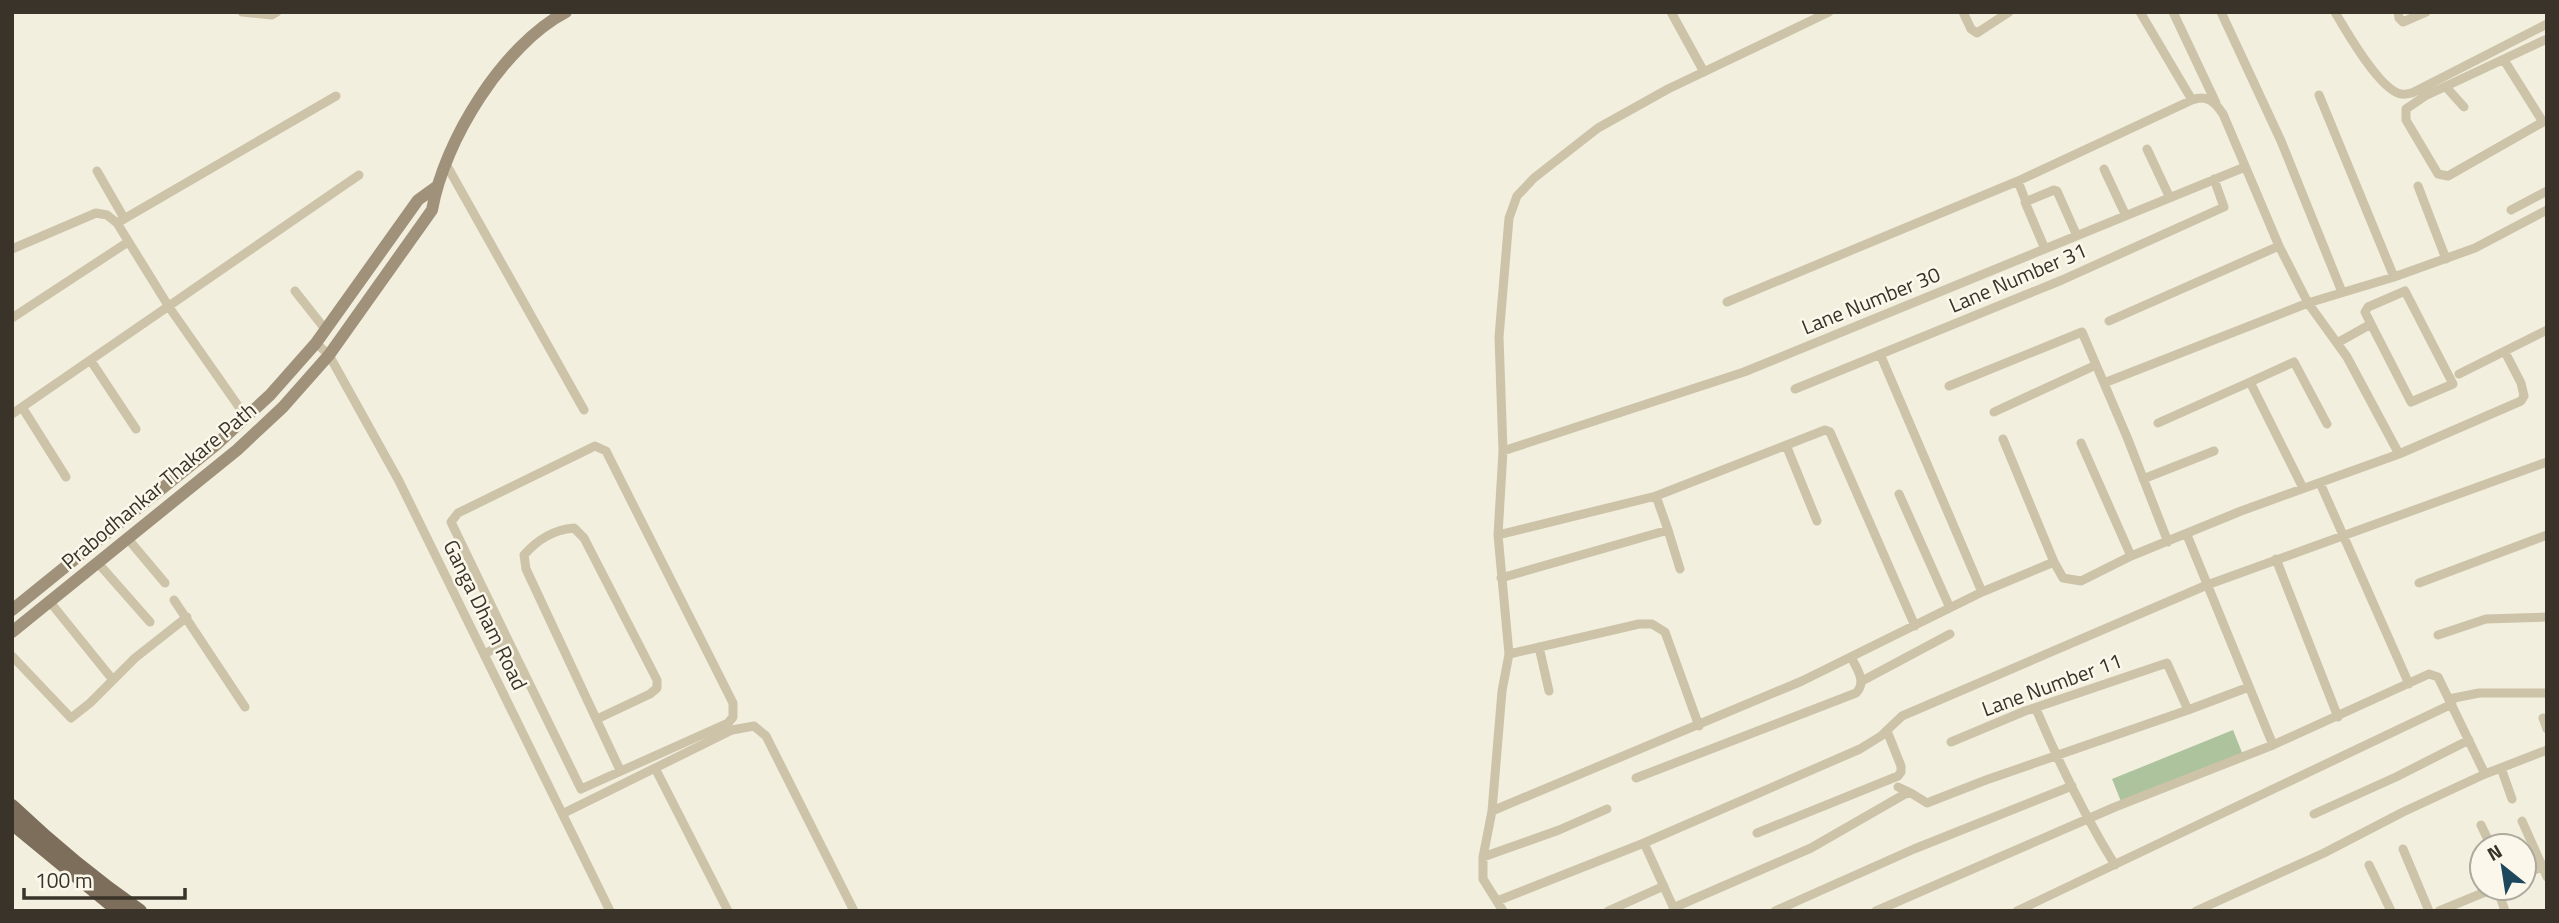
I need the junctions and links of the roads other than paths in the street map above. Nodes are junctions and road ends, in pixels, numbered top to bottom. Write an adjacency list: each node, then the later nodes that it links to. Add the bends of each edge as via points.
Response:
1 (242, 12): 2 (street)
2 (277, 12)
3 (566, 12): 26 (main road, Prabodhankar Thakare Path, via 517,51 492,81 465,122)
4 (1671, 12): 17 (street)
5 (1829, 12): 17 (street)
6 (1963, 12): 7 (street, via 1977,33)
7 (2009, 12)
8 (2140, 12): 21 (street)
9 (2173, 12): 22 (street)
10 (2221, 12): 50 (street, via 2281,141)
11 (2335, 12): 14 (street, via 2385,84 2401,94 2412,93)
12 (2398, 12): 13 (street, via 2403,22)
13 (2426, 12)
14 (2547, 24)
15 (2547, 39): 16 (street)
16 (2504, 60): 18 (street); 24 (street)
17 (1704, 72): 82 (street, via 1598,128 1517,196 1508,218 1499,337)
18 (2446, 87): 23 (street); 24 (street, via 2406,109 2406,120 2438,174 2448,176)
19 (2319, 95): 48 (street)
20 (336, 96): 41 (street)
21 (2192, 100): 22 (street, via 2208,98); 32 (street)
22 (2217, 104): 27 (street)
23 (2464, 107)
24 (2545, 121)
25 (2147, 149): 37 (street)
26 (446, 164): 34 (main road, Prabodhankar Thakare Path); 72 (street)
27 (2245, 167): 31 (street, Lane Number 30); 44 (street)
28 (2104, 169): 40 (street)
29 (97, 171): 41 (street)
30 (359, 175): 53 (street)
31 (2214, 179): 37 (street, Lane Number 30); 63 (street, Lane Number 31, via 2224,207)
32 (2018, 181): 36 (street); 51 (street)
33 (2418, 186): 47 (street)
34 (436, 187): 57 (main road, Prabodhankar Thakare Path, via 418,200); 62 (main road, Prabodhankar Thakare Path, via 432,210)
35 (2547, 191): 39 (street)
36 (2024, 197)
37 (2170, 198): 40 (street, Lane Number 30)
38 (2547, 210): 47 (street)
39 (2511, 211)
40 (2126, 216): 42 (street, Lane Number 30)
41 (120, 220): 43 (street); 45 (street, via 96,213)
42 (2077, 236): 46 (street, Lane Number 30); 46 (street, via 2054,190 2025,202)
43 (128, 242): 53 (street); 54 (street)
44 (2279, 246): 52 (street); 55 (street)
45 (12, 249)
46 (2045, 249): 82 (street, Lane Number 30, via 1744,372)
47 (2446, 259): 48 (street)
48 (2394, 277): 50 (street)
49 (295, 290): 57 (street)
50 (2342, 292): 52 (street)
51 (1727, 302)
52 (2308, 303): 60 (street); 68 (street)
53 (169, 307): 64 (street); 75 (street)
54 (12, 318)
55 (2109, 321)
56 (2371, 324): 56 (street, via 2412,402 2453,384 2405,291 2368,307 2365,312); 60 (street)
57 (326, 329): 59 (main road, Prabodhankar Thakare Path)
58 (2547, 330): 61 (street)
59 (316, 342): 62 (street, Ganga Dham Road); 75 (main road, Prabodhankar Thakare Path)
60 (2337, 343): 84 (street)
61 (2505, 352): 66 (street); 84 (street, via 2522,383 2521,401)
62 (329, 355): 98 (main road, Prabodhankar Thakare Path, via 237,450); 123 (street, Ganga Dham Road, via 399,481)
63 (1880, 355): 70 (street, Lane Number 31); 109 (street)
64 (91, 361): 71 (street); 78 (street)
65 (2096, 365): 68 (street); 69 (street, via 2082,332); 73 (street)
66 (2459, 374)
67 (2250, 382): 76 (street); 77 (street, via 2294,362); 89 (street)
68 (2104, 383): 87 (street)
69 (1949, 386)
70 (1795, 388)
71 (22, 407): 74 (street); 86 (street)
72 (584, 410)
73 (1994, 412)
74 (12, 414)
75 (246, 417): 113 (main road, Prabodhankar Thakare Path)
76 (2158, 424)
77 (2327, 424)
78 (136, 429)
79 (2003, 439): 102 (street)
80 (2081, 443): 100 (street)
81 (1786, 445): 91 (street); 92 (street); 117 (street, via 1830,432)
82 (1503, 451): 94 (street)
83 (2214, 451): 87 (street)
84 (2399, 454): 88 (street)
85 (2547, 463): 96 (street)
86 (66, 478)
87 (2143, 479): 99 (street)
88 (2320, 483): 89 (street); 96 (street)
89 (2303, 488): 95 (street)
90 (1899, 494): 112 (street)
91 (1656, 496): 93 (street); 94 (street)
92 (1817, 521)
93 (1668, 530): 104 (street); 105 (street)
94 (1498, 535): 105 (street)
95 (2187, 535): 99 (street); 108 (street)
96 (2343, 535): 101 (street); 129 (street)
97 (2547, 535): 107 (street)
98 (128, 539): 103 (main road, Prabodhankar Thakare Path); 106 (street)
99 (2168, 542): 100 (street)
100 (2131, 556): 102 (street, via 2081,581 2063,578)
101 (2276, 559): 108 (street); 137 (street)
102 (2054, 562): 109 (street)
103 (97, 564): 111 (main road, Prabodhankar Thakare Path); 116 (street)
104 (1680, 569)
105 (1502, 578): 124 (street)
106 (165, 583)
107 (2419, 583)
108 (2207, 585): 130 (street); 142 (street, via 1902,716)
109 (1982, 593): 112 (street)
110 (174, 600): 114 (street)
111 (50, 602): 118 (main road, Prabodhankar Thakare Path); 127 (street)
112 (1950, 608): 117 (street)
113 (12, 610)
114 (187, 617): 127 (street); 134 (street)
115 (2547, 617): 120 (street, via 2486,619)
116 (150, 622)
117 (1915, 626): 126 (street)
118 (12, 632)
119 (1951, 634): 128 (street)
120 (2438, 635)
121 (508, 640): 123 (street); 150 (street, via 581,789); 150 (street, via 451,522 457,513 587,448 606,451 733,703 728,723)
122 (1539, 647): 124 (street); 131 (street); 140 (street, via 1652,624 1665,632)
123 (485, 654): 160 (street, Ganga Dham Road)
124 (1509, 654): 159 (street)
125 (12, 656): 127 (street, via 71,718)
126 (1851, 657): 128 (street); 140 (street)
127 (113, 680)
128 (1862, 681): 152 (street, via 1848,697)
129 (2409, 684): 133 (street, via 2429,674 2438,677); 137 (street)
130 (2249, 687): 136 (street); 145 (street)
131 (1549, 691)
132 (2547, 694): 133 (street, via 2479,693)
133 (2450, 701): 143 (street); 171 (street)
134 (245, 706)
135 (2036, 709): 136 (street, Lane Number 11, via 2167,663); 144 (street, Lane Number 11); 147 (street)
136 (2188, 710): 147 (street)
137 (2338, 717): 145 (street)
138 (2543, 718): 141 (street)
139 (597, 719): 139 (street, via 526,569 524,555 536,541 560,529 574,527 584,538 657,680 657,688 650,694); 150 (street)
140 (1699, 726): 159 (street)
141 (2547, 729)
142 (1887, 731): 167 (street, via 1901,766 1898,776); 168 (street, via 1860,749)
143 (2469, 740): 151 (street); 161 (street)
144 (1951, 742)
145 (2273, 745): 162 (street)
146 (2547, 750): 149 (street)
147 (2056, 757): 153 (street); 155 (street, via 1927,803)
148 (655, 768): 160 (street); 182 (street); 183 (street, via 732,730 754,726 766,736)
149 (2501, 768): 151 (street); 156 (street)
150 (620, 770)
151 (2485, 774): 189 (street)
152 (1636, 778)
153 (2072, 786): 162 (street); 186 (street)
154 (1898, 787): 155 (street)
155 (1911, 793): 178 (street, via 1811,848)
156 (2512, 800)
157 (12, 806): 180 (main road)
158 (1608, 809): 170 (street)
159 (1492, 811): 170 (street)
160 (564, 813): 181 (street, Ganga Dham Road)
161 (2314, 814)
162 (2088, 821): 171 (street); 187 (street)
163 (2522, 821): 173 (street)
164 (12, 823): 179 (main road)
165 (2481, 825): 166 (street)
166 (2484, 832)
167 (1756, 833)
168 (1644, 843): 175 (street); 177 (street)
169 (2403, 849): 191 (street)
170 (1483, 857): 177 (street, via 1483,879)
171 (2115, 865): 188 (street)
172 (2369, 865): 190 (street)
173 (2545, 865): 174 (street)
174 (2547, 877)
175 (1664, 887): 178 (street); 185 (street)
176 (2468, 899): 192 (street)
177 (1497, 901): 184 (street)
178 (1674, 909)
179 (119, 911)
180 (139, 911)
181 (610, 911)
182 (728, 911)
183 (854, 911)
184 (1503, 911)
185 (1608, 911)
186 (1775, 911)
187 (1876, 911)
188 (2017, 911)
189 (2196, 911)
190 (2391, 911)
191 (2429, 911)
192 (2439, 911)

